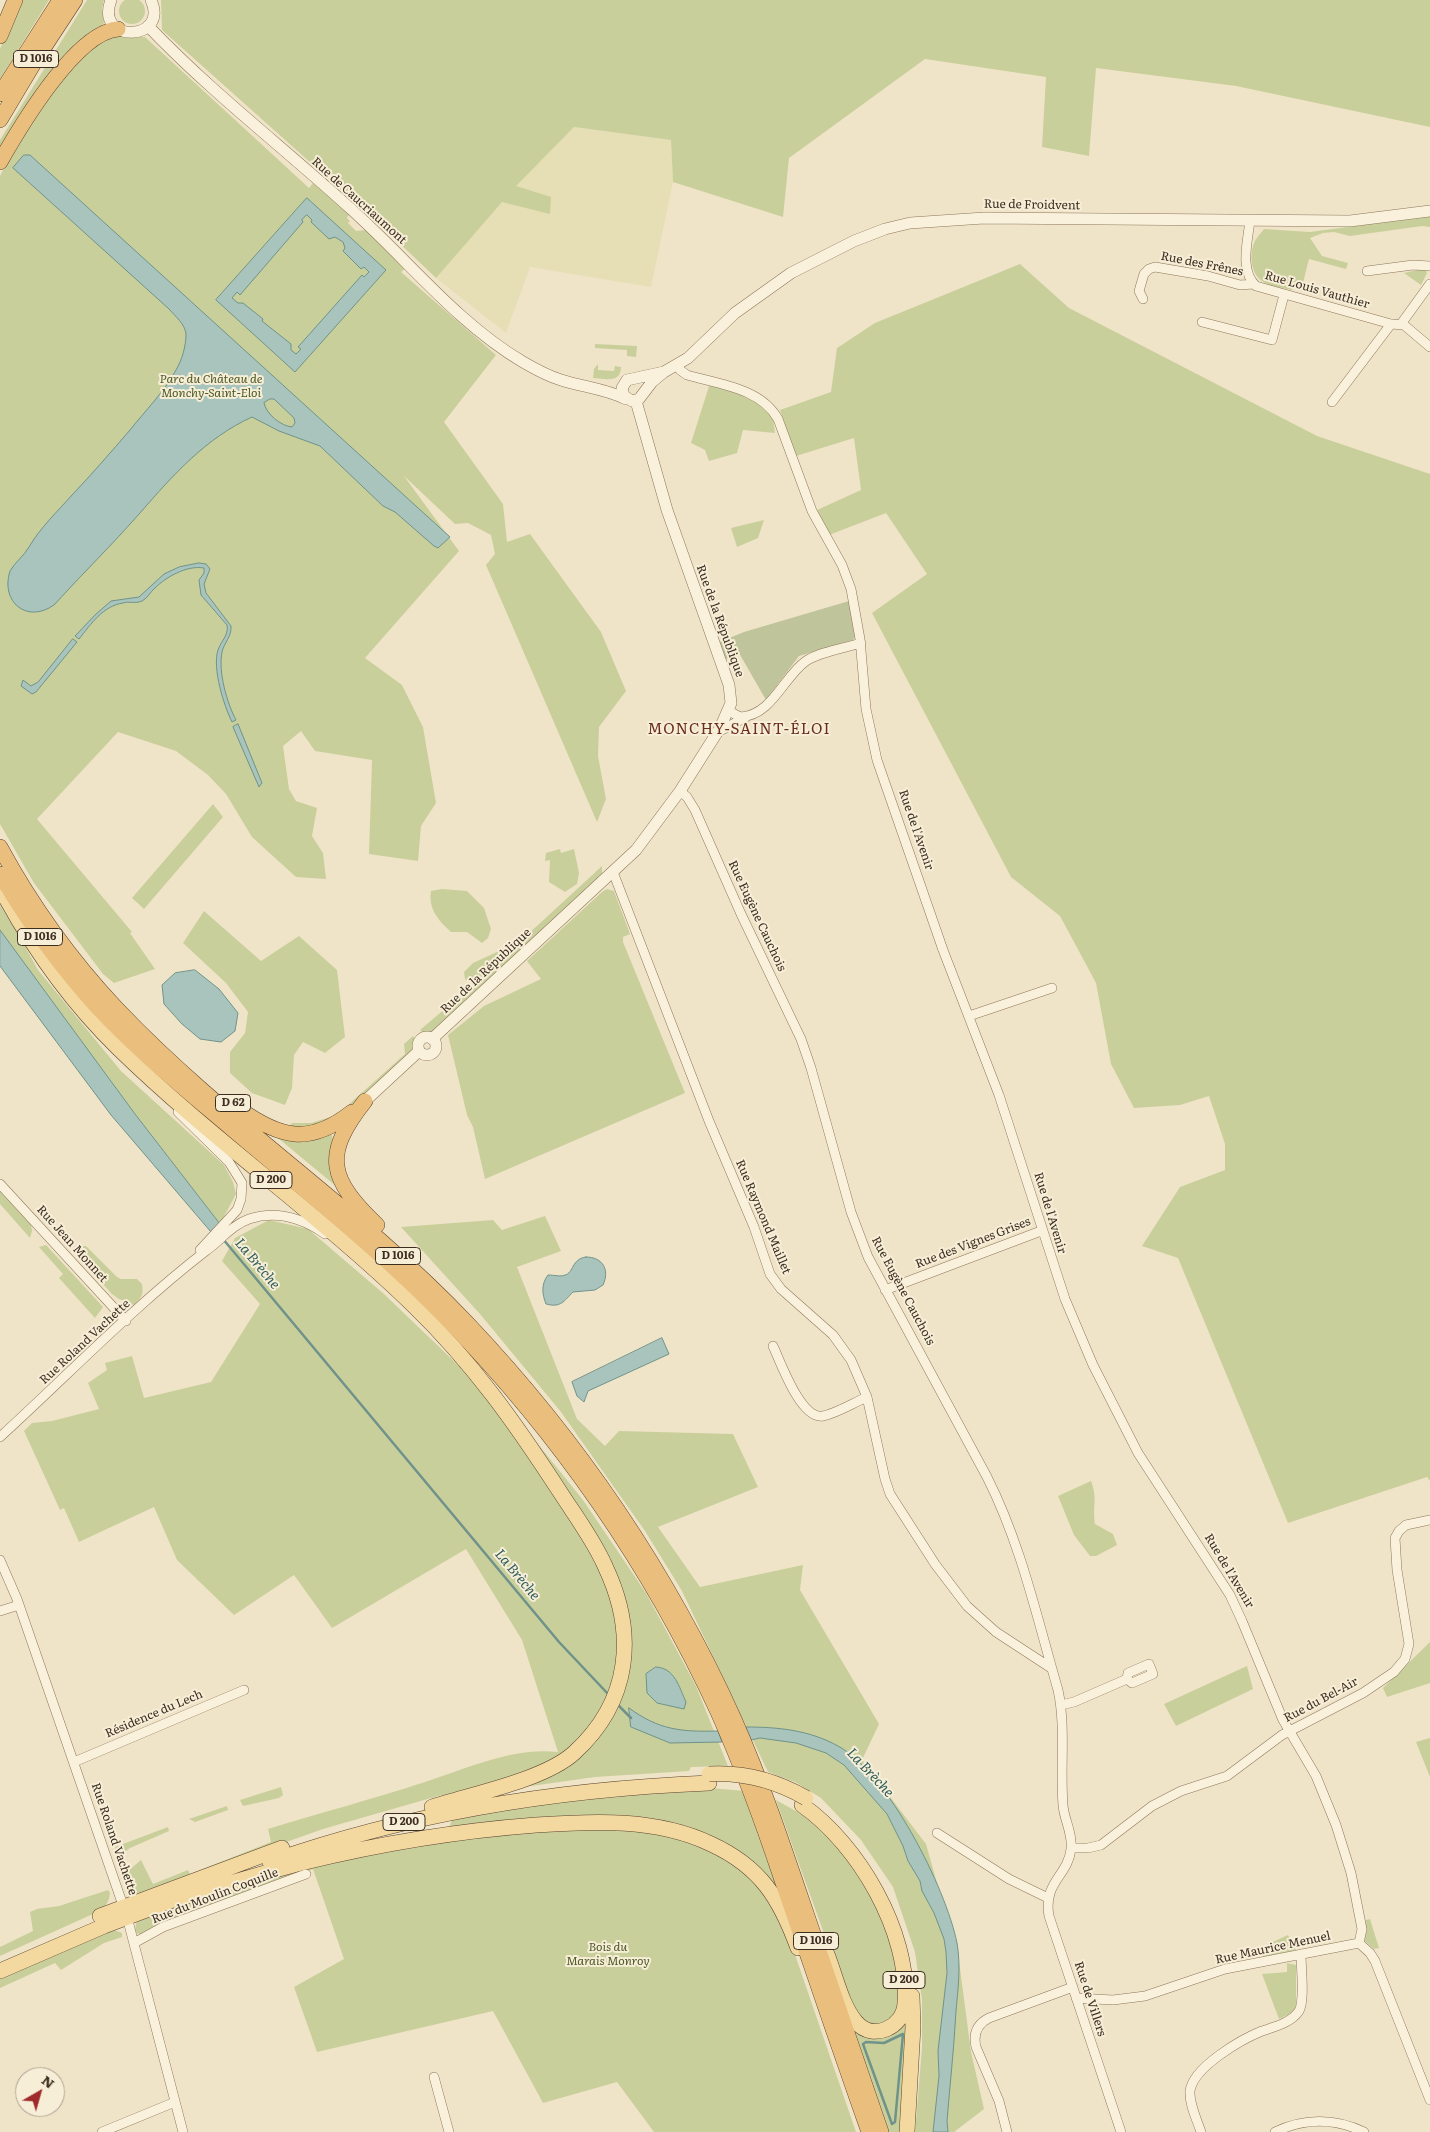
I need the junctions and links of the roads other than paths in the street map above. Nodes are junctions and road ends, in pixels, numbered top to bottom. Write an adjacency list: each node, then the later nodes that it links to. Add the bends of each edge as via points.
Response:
1 (15, 0): 8 (highway)
2 (60, 0): 9 (highway, D 1016)
3 (75, 0): 10 (highway, D 1016)
4 (111, 0): 7 (street, via 109,16)
5 (151, 0): 6 (street, via 154,14)
6 (148, 26): 7 (street, via 134,33); 26 (street, Rue de Caucriaumont, via 352,210 474,326 522,362)
7 (118, 29): 11 (highway, via 99,34 72,58 33,108)
8 (0, 36)
9 (0, 94)
10 (0, 120)
11 (0, 162)
12 (1430, 211): 13 (street, Rue de Froidvent, via 1350,221)
13 (1250, 220): 16 (street, Rue Louis Vauthier, via 1246,265); 24 (street, Rue de Froidvent, via 984,218 902,224 854,241 791,273 735,313)
14 (1430, 266): 15 (street)
15 (1367, 271)
16 (1253, 284): 18 (street, Rue Louis Vauthier); 19 (street, Rue des Frênes, via 1240,285 1155,267 1143,278 1139,291)
17 (1430, 284): 22 (street)
18 (1284, 295): 20 (street, via 1272,340); 21 (street, Rue Louis Vauthier)
19 (1143, 299)
20 (1202, 322)
21 (1391, 324): 22 (street, Rue Louis Vauthier); 30 (street)
22 (1401, 324): 23 (street)
23 (1430, 347)
24 (677, 365): 25 (street); 31 (street, Rue de l'Avenir, via 687,375 754,395 774,412 814,516 846,577 854,600)
25 (664, 372): 27 (street); 28 (street)
26 (562, 380): 27 (street, via 613,384); 29 (street)
27 (630, 380): 28 (street, via 642,382); 29 (street, via 622,392)
28 (644, 391): 29 (street, via 641,398)
29 (631, 400): 32 (street, Rue de la République, via 666,510 729,685)
30 (1332, 402)
31 (860, 643): 33 (street, via 805,662 771,702); 42 (street, Rue de l'Avenir, via 866,709 877,760)
32 (729, 711): 33 (street, via 740,717); 34 (street, Rue de la République)
33 (746, 716): 34 (street)
34 (718, 732): 35 (street, Rue de la République)
35 (680, 791): 37 (street, Rue de la République, via 641,844); 48 (street, Rue Eugène Cauchois, via 695,810 797,1030 854,1220)
36 (0, 848): 41 (highway, D 1016, via 58,939)
37 (613, 872): 44 (street, Rue de la République / D 62, via 432,1039 436,1046 434,1052 426,1055 419,1051); 53 (street, Rue Raymond Maillet, via 770,1274 781,1289 841,1346 851,1360)
38 (0, 874): 63 (highway, D 1016, via 53,954 123,1034 394,1268 452,1324 518,1398 574,1468 639,1564)
39 (0, 887): 43 (main road, D 200, via 60,983)
40 (1052, 988): 42 (street)
41 (116, 1008): 44 (highway, D 62, via 231,1102 271,1129 292,1133 320,1132); 52 (highway, D 1016, via 184,1073 398,1256)
42 (969, 1016): 47 (street, Rue de l'Avenir, via 1002,1104)
43 (107, 1037): 46 (street, via 133,1069 224,1156 238,1174 241,1199); 49 (main road, D 200)
44 (365, 1101): 52 (highway, D 62, via 345,1129 337,1148 337,1167 345,1188)
45 (0, 1184): 50 (street, Rue Jean Monnet)
46 (228, 1227): 49 (street, via 263,1216 284,1216 302,1221 333,1241); 50 (street, Rue Roland Vachette)
47 (1041, 1230): 48 (street, Rue des Vignes Grises); 64 (street, Rue de l'Avenir, via 1076,1328 1103,1387 1143,1462 1230,1595)
48 (885, 1290): 59 (street, Rue Eugène Cauchois, via 1002,1508 1017,1548)
49 (422, 1314): 69 (main road, D 200, via 508,1413 601,1558 615,1589 624,1628 625,1658 619,1685 605,1717 575,1752 527,1778)
50 (126, 1321): 54 (street, Rue Roland Vachette)
51 (773, 1346): 53 (street, via 800,1402 811,1414 822,1416)
52 (502, 1361): 63 (highway, D 1016, via 573,1447 625,1520 684,1619)
53 (867, 1397): 59 (street, Rue Raymond Maillet, via 887,1488 935,1564 984,1622)
54 (0, 1437)
55 (1430, 1520): 64 (street, Rue du Bel-Air, via 1406,1526 1395,1538 1409,1638 1409,1649 1402,1664 1370,1689)
56 (0, 1560): 57 (street, Rue Roland Vachette)
57 (18, 1605): 58 (street); 66 (street, Rue Roland Vachette)
58 (0, 1611)
59 (1051, 1668): 62 (street, Rue Eugène Cauchois)
60 (1127, 1679): 62 (street)
61 (244, 1690): 66 (street, Résidence du Lech)
62 (1060, 1705): 71 (street, Rue Eugène Cauchois, via 1064,1813)
63 (728, 1721): 65 (highway, D 1016)
64 (1290, 1731): 71 (street, Rue du Bel-Air, via 1227,1776 1181,1791 1152,1806 1105,1843 1092,1848); 78 (street, Rue de l'Avenir, via 1316,1776 1336,1825 1361,1920)
65 (741, 1753): 76 (highway, D 1016, via 778,1832); 84 (highway, D 1016)
66 (74, 1762): 75 (street, Rue Roland Vachette)
67 (709, 1778): 68 (main road, D 200, via 762,1787); 69 (main road, D 200, via 569,1785); 74 (main road, D 200, via 556,1795 410,1820 296,1853)
68 (804, 1802): 76 (main road, D 200, via 850,1851 888,1916 901,1961 906,1998 904,2012 893,2026 874,2031 854,2020); 93 (main road, D 200, via 835,1823 868,1863 886,1894 901,1933 910,1970 913,2006)
69 (432, 1807): 75 (main road, D 200, via 365,1822 301,1842)
70 (937, 1833): 73 (street, via 1009,1879)
71 (1071, 1848): 73 (street)
72 (306, 1874): 77 (street, Rue du Moulin Coquille, via 163,1927)
73 (1048, 1898): 82 (street, Rue de Villers, via 1049,1916)
74 (177, 1899): 75 (main road, D 200); 84 (main road, D 200, via 366,1848 446,1834 580,1822 634,1824 673,1831 726,1852 748,1867 774,1895 783,1909)
75 (126, 1912): 77 (street, Rue Roland Vachette); 80 (main road, D 200); 81 (main road, D 200)
76 (807, 1914): 92 (highway, D 1016)
77 (134, 1943): 87 (street, Rue Roland Vachette)
78 (1359, 1943): 79 (street, Rue Maurice Menuel); 86 (street, via 1375,1961)
79 (1301, 1954): 83 (street, Rue Maurice Menuel, via 1225,1969 1146,1996 1113,2000); 96 (street, via 1301,2005 1298,2013 1286,2022 1235,2045 1193,2082 1190,2096)
80 (0, 1960)
81 (0, 1971)
82 (1073, 1987): 83 (street, Rue de Villers); 94 (street, via 989,2018 976,2029 976,2047 999,2101)
83 (1076, 1998): 95 (street, Rue de Villers)
84 (847, 2071): 91 (highway, D 1016)
85 (434, 2077): 90 (street)
86 (1430, 2100)
87 (175, 2102): 88 (street); 89 (street, Rue Roland Vachette)
88 (102, 2132)
89 (183, 2132)
90 (449, 2132)
91 (868, 2132)
92 (882, 2132)
93 (907, 2132)
94 (1007, 2132)
95 (1121, 2132)
96 (1201, 2132)
97 (1276, 2132): 98 (street, via 1296,2124 1324,2121)
98 (1364, 2132)

